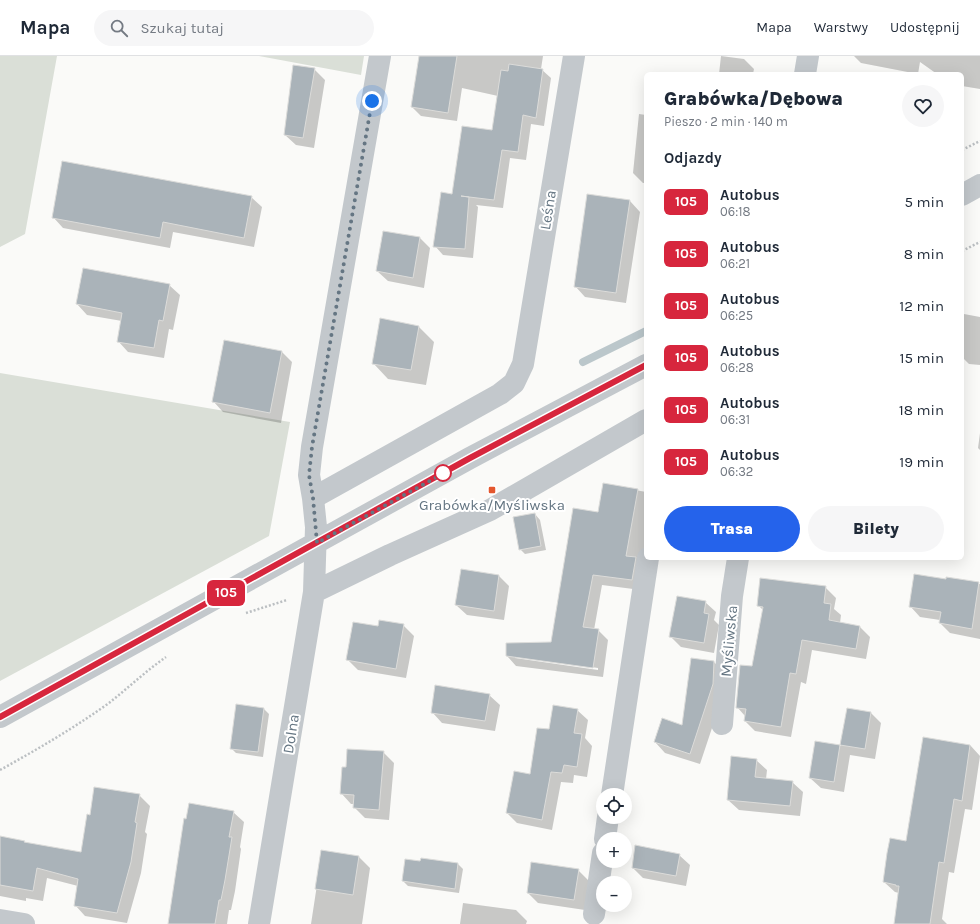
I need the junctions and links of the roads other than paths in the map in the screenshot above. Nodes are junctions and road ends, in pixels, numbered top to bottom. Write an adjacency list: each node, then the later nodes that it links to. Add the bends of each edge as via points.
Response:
1 (380, 56): 9 (street, Dolna, via 312,447 309,475)
2 (574, 56): 9 (street, Leśna, via 523,364 514,383 500,394)
3 (808, 56): 4 (street)
4 (805, 72)
5 (980, 185): 6 (street)
6 (964, 194)
7 (644, 366): 10 (street)
8 (644, 421): 13 (street, via 490,510)
9 (313, 498): 10 (street, Dolna)
10 (317, 543): 13 (street, Dolna); 14 (street)
11 (648, 560): 16 (street)
12 (738, 560): 15 (street, Myśliwska, via 732,596)
13 (314, 592): 21 (street, Dolna)
14 (0, 717)
15 (722, 724)
16 (613, 788)
17 (601, 868): 18 (street)
18 (594, 914)
19 (0, 920): 20 (street)
20 (24, 924)
21 (259, 924)

